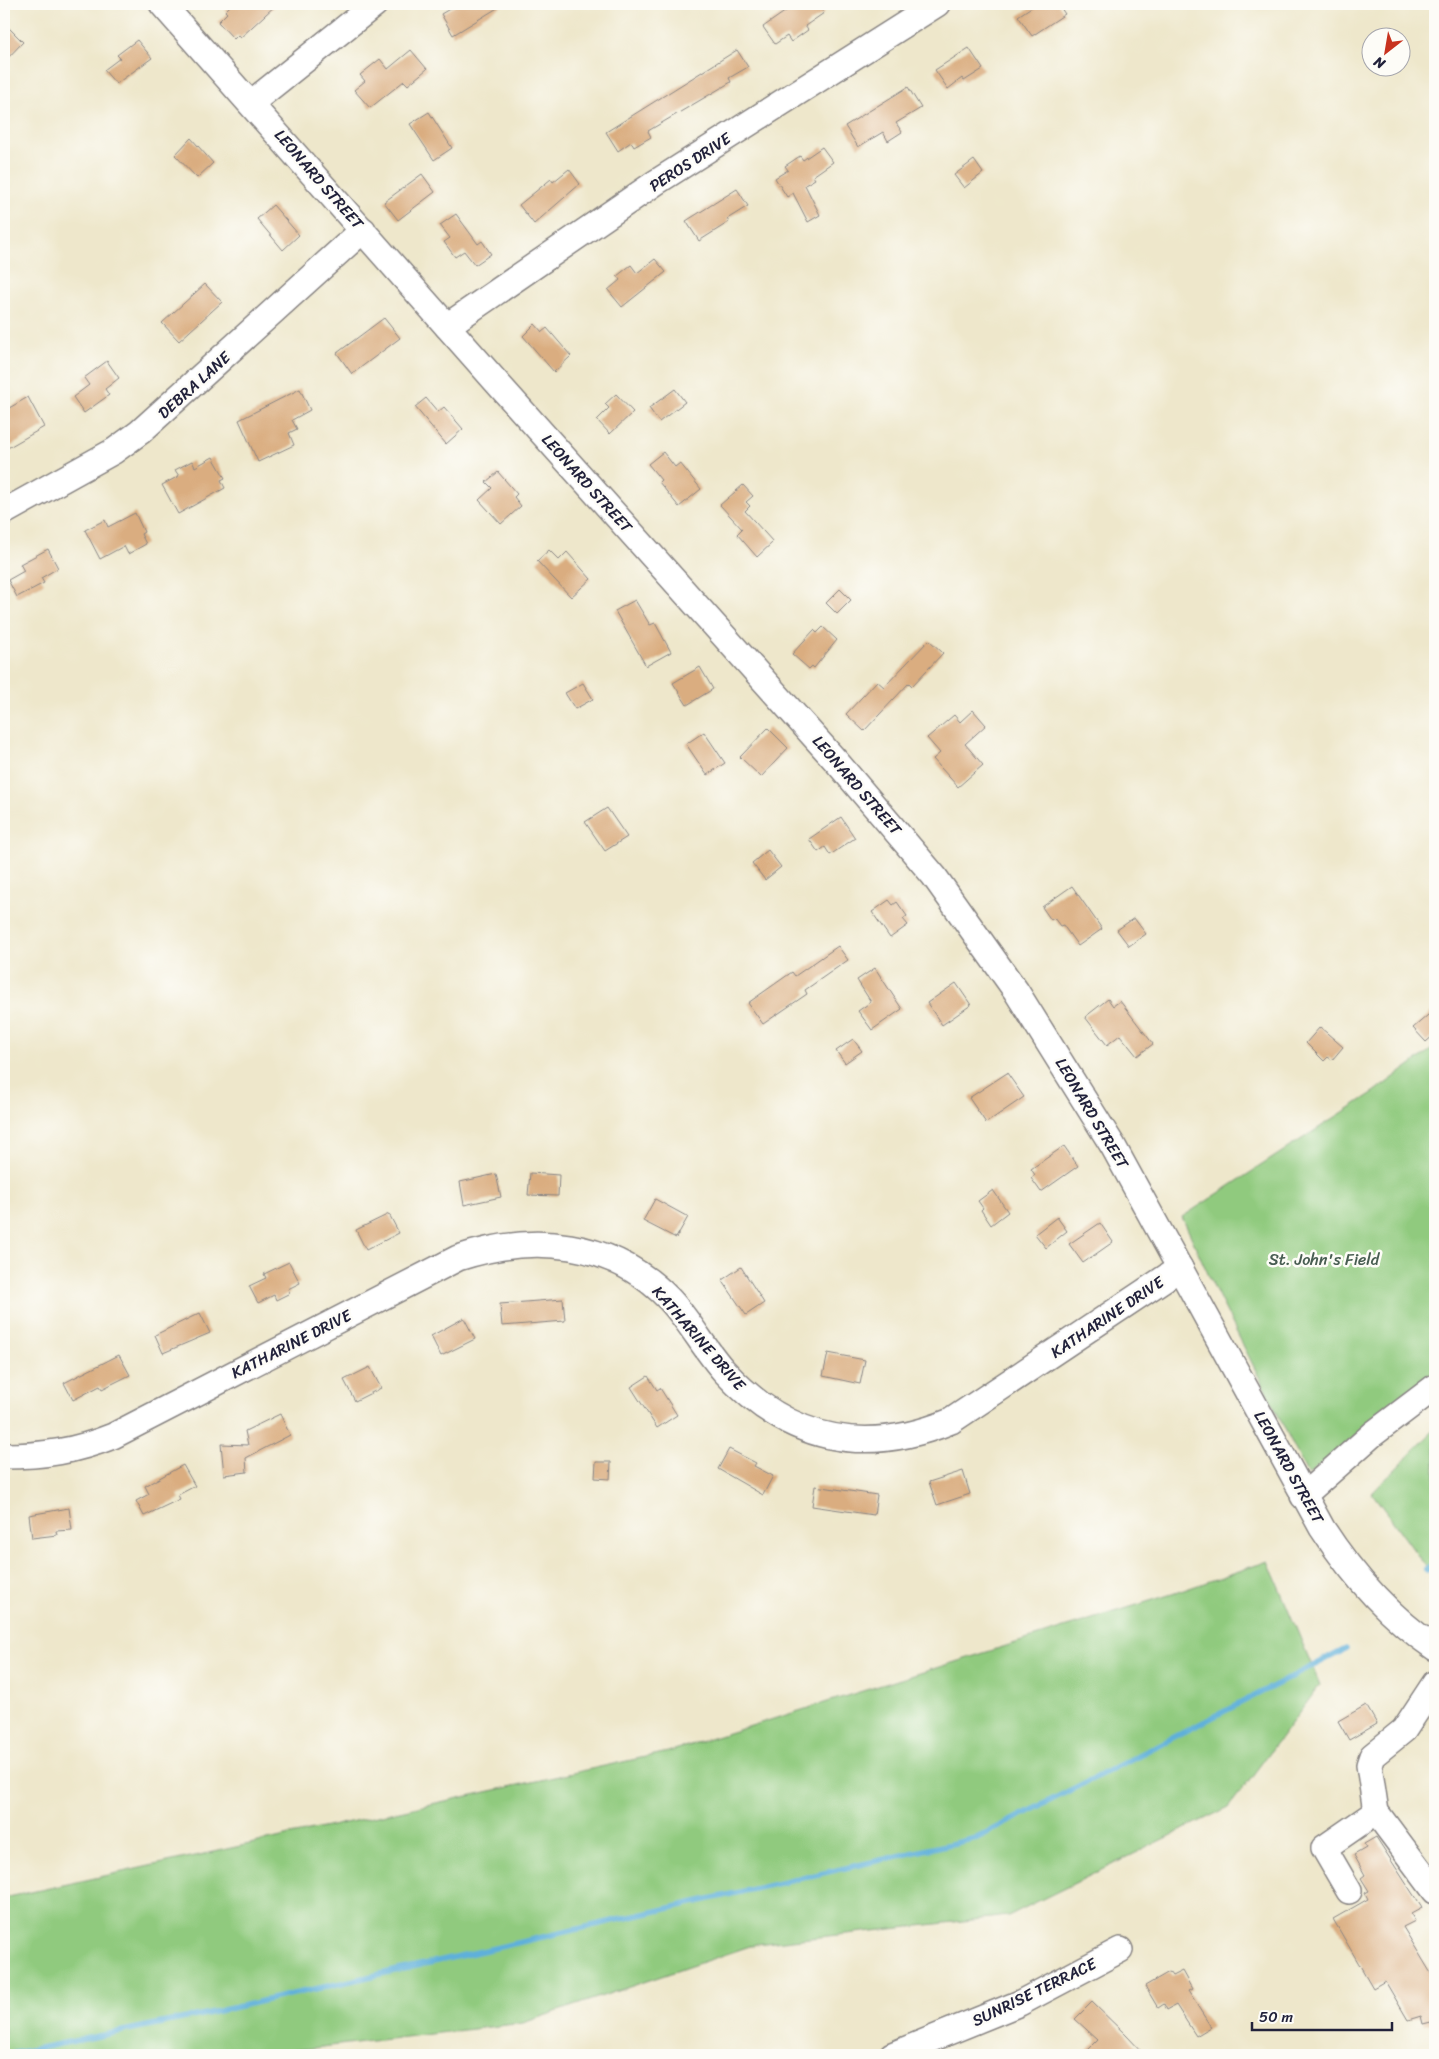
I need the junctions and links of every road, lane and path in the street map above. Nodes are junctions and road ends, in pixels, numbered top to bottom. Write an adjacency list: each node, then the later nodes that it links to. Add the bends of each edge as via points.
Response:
1 (162, 4): 4 (street, LEONARD STREET)
2 (375, 4): 4 (street)
3 (936, 4): 6 (street, PEROS DRIVE, via 655,183)
4 (251, 103): 5 (street, LEONARD STREET)
5 (363, 230): 6 (street, LEONARD STREET); 7 (street, DEBRA LANE, via 140,432 114,451)
6 (447, 326): 8 (street, LEONARD STREET, via 932,872 1061,1061 1113,1146)
7 (4, 512)
8 (1180, 1268): 10 (street, KATHARINE DRIVE, via 951,1421 908,1436 844,1439 792,1424 768,1410 725,1372 669,1299 646,1279 594,1252 567,1246 512,1244 458,1258 87,1447 61,1453); 11 (street, LEONARD STREET)
9 (1435, 1387): 11 (street, via 1373,1434)
10 (4, 1456)
11 (1303, 1496): 12 (street, LEONARD STREET, via 1355,1576 1399,1620)
12 (1435, 1648)
13 (1435, 1683): 14 (street, via 1404,1730 1370,1760)
14 (1376, 1812): 15 (street, via 1324,1848); 16 (street)
15 (1348, 1891)
16 (1435, 1891)
17 (1120, 1950): 18 (street, SUNRISE TERRACE, via 1020,2003)
18 (892, 2055)

